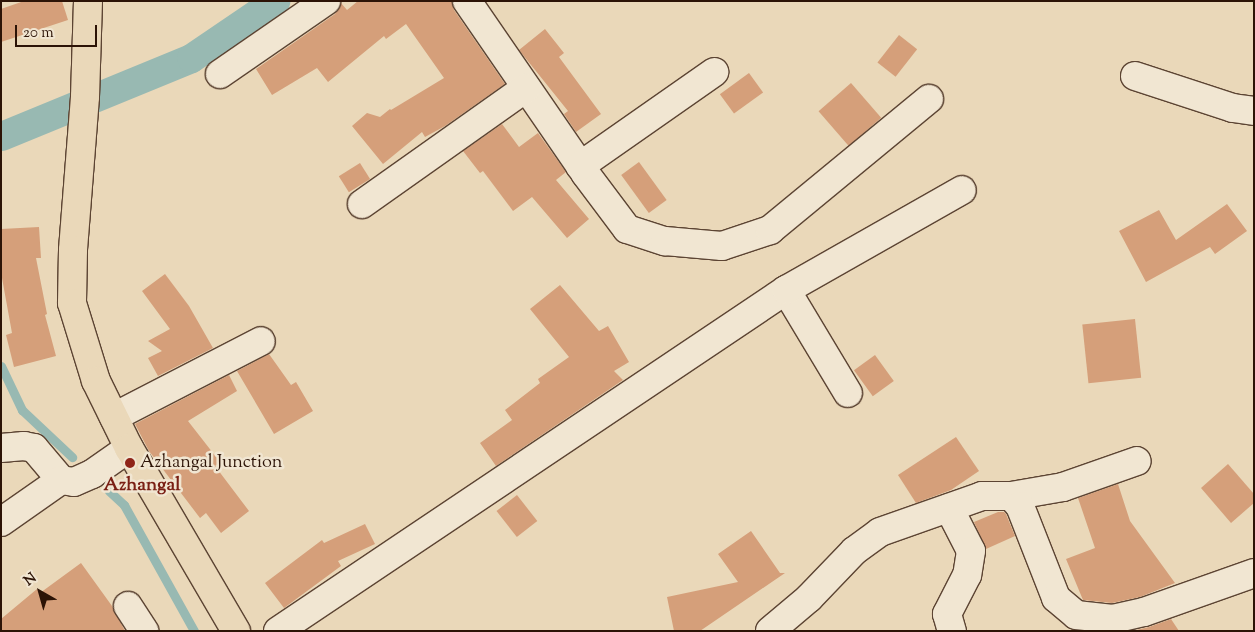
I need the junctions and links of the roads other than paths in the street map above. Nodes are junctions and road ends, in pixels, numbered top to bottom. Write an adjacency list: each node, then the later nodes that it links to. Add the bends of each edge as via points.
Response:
1 (88, 1): 16 (main road, via 72,303 96,381)
2 (326, 1): 5 (street)
3 (467, 1): 7 (street)
4 (714, 72): 10 (street)
5 (220, 74)
6 (1135, 76): 9 (street, via 1233,108)
7 (526, 88): 10 (street); 12 (street)
8 (929, 99): 10 (street, via 770,230 722,246 665,241 628,229)
9 (1254, 111)
10 (580, 166)
11 (962, 190): 13 (street)
12 (362, 204)
13 (786, 290): 15 (street); 29 (street)
14 (261, 341): 16 (street)
15 (848, 393)
16 (114, 417): 18 (main road)
17 (1, 448): 20 (street, via 34,448)
18 (129, 448): 20 (street, via 78,481); 28 (main road)
19 (1137, 461): 21 (street, via 1063,487)
20 (61, 480): 23 (street)
21 (1011, 496): 22 (street, via 982,496); 26 (street, via 1020,506 1056,598)
22 (949, 508): 30 (street, via 880,532 854,551 809,598); 31 (street, via 972,551 967,575 947,614)
23 (1, 522)
24 (1254, 573): 26 (street, via 1144,612 1113,620)
25 (128, 606): 27 (street)
26 (1081, 623)
27 (144, 631)
28 (236, 631)
29 (278, 631)
30 (770, 631)
31 (952, 631)

